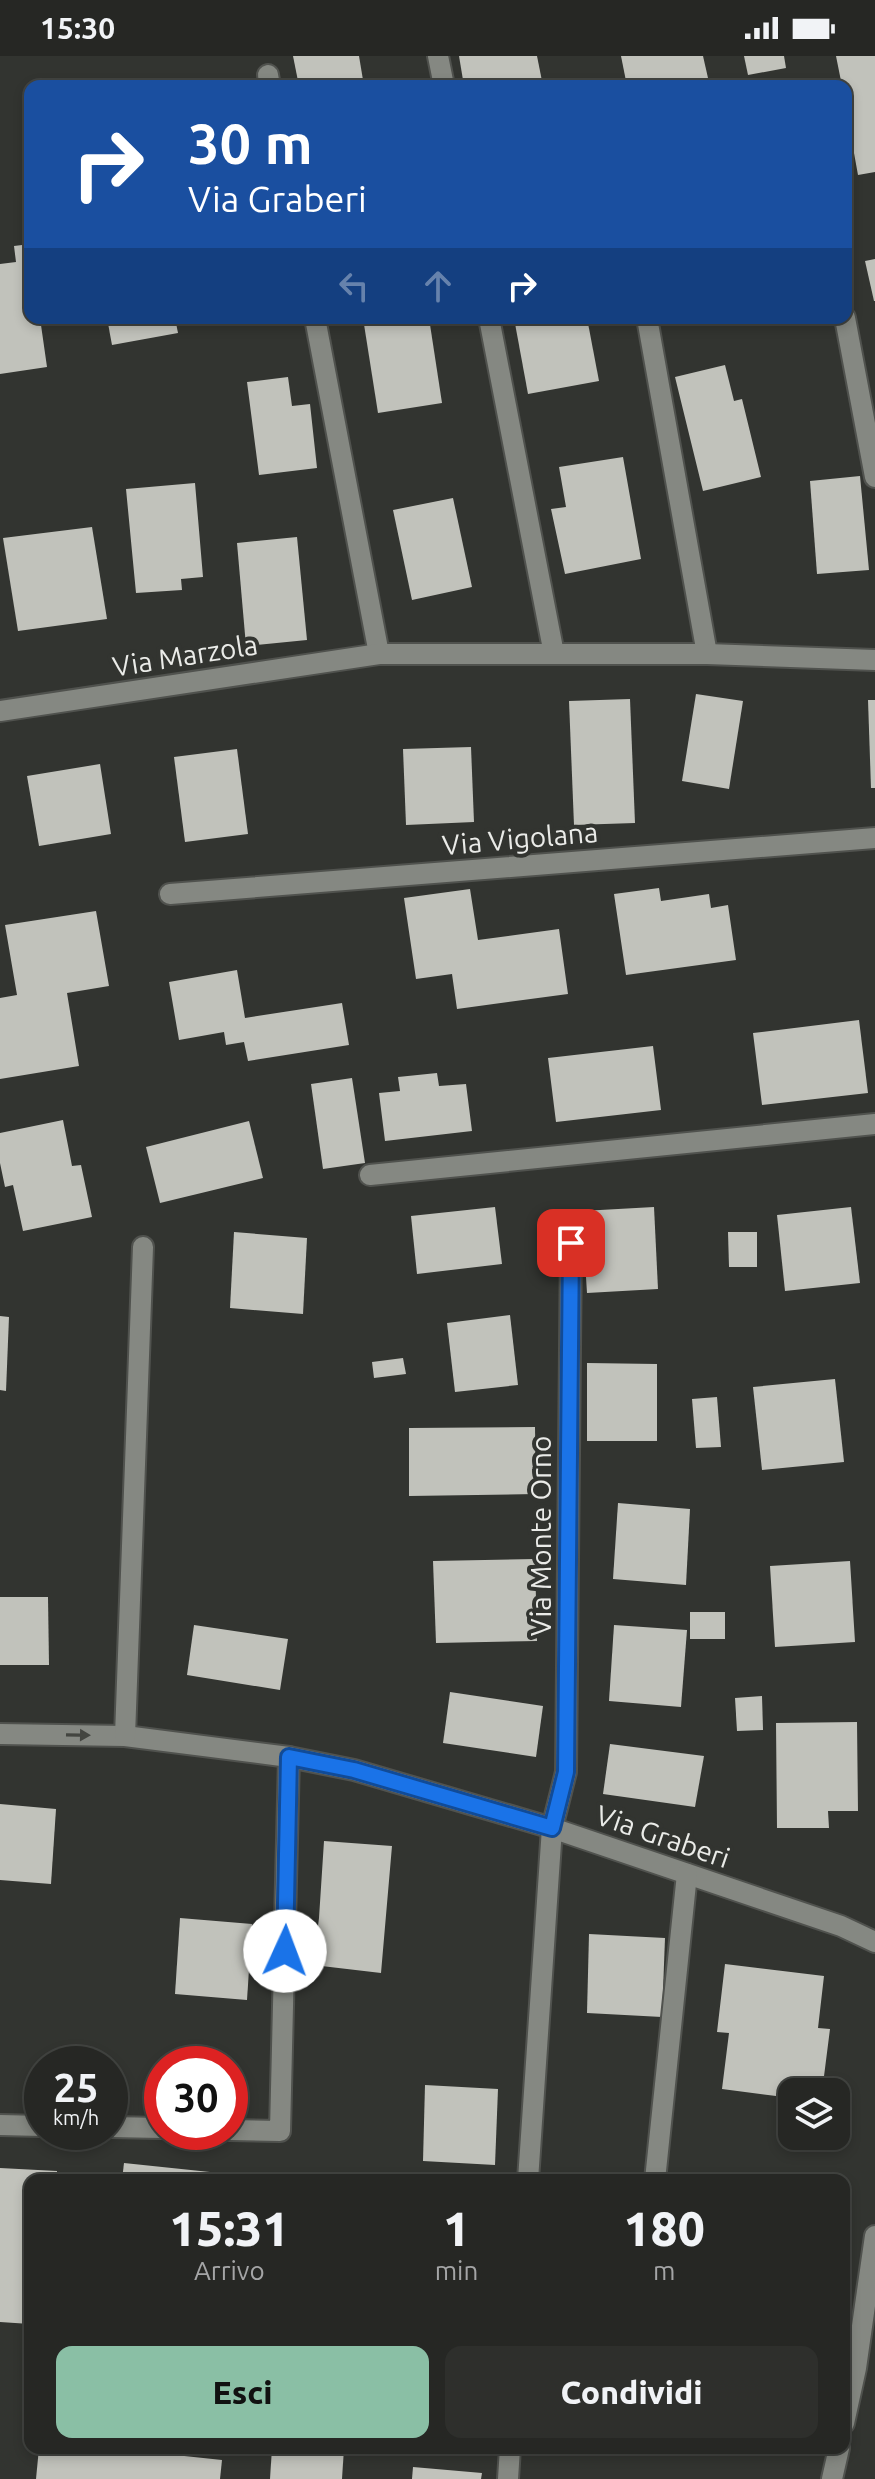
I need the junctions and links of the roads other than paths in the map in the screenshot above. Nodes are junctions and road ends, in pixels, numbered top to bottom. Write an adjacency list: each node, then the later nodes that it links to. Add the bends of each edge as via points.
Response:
1 (438, 56): 2 (street)
2 (443, 80)
3 (316, 324): 8 (street)
4 (490, 324): 9 (street)
5 (648, 324): 10 (street)
6 (846, 324): 7 (street)
7 (875, 477)
8 (379, 654): 9 (street, Via Marzola); 12 (street, Via Marzola)
9 (554, 654): 10 (street, Via Marzola)
10 (707, 654): 11 (street, Via Marzola)
11 (875, 660)
12 (0, 711)
13 (875, 838): 14 (street, Via Vigolana)
14 (170, 894)
15 (875, 1124): 16 (street)
16 (370, 1175)
17 (571, 1243): 22 (street, Via Monte Orno, via 566,1772)
18 (143, 1247): 20 (street)
19 (0, 1734): 20 (street, Via Graberi, one-way to 20)
20 (125, 1736): 21 (street, Via Graberi)
21 (289, 1757): 22 (street, Via Graberi, via 354,1770); 27 (street, via 280,2131)
22 (552, 1828): 23 (street, Via Graberi); 28 (street, Via Monte Orno)
23 (687, 1874): 24 (street, Via Graberi); 29 (street)
24 (875, 1942)
25 (0, 2125): 26 (street)
26 (24, 2126)
27 (248, 2130)
28 (528, 2174)
29 (656, 2174)
30 (875, 2236): 31 (street)
31 (850, 2396)
32 (510, 2454): 34 (street)
33 (838, 2454): 35 (street)
34 (508, 2479)
35 (832, 2479)

